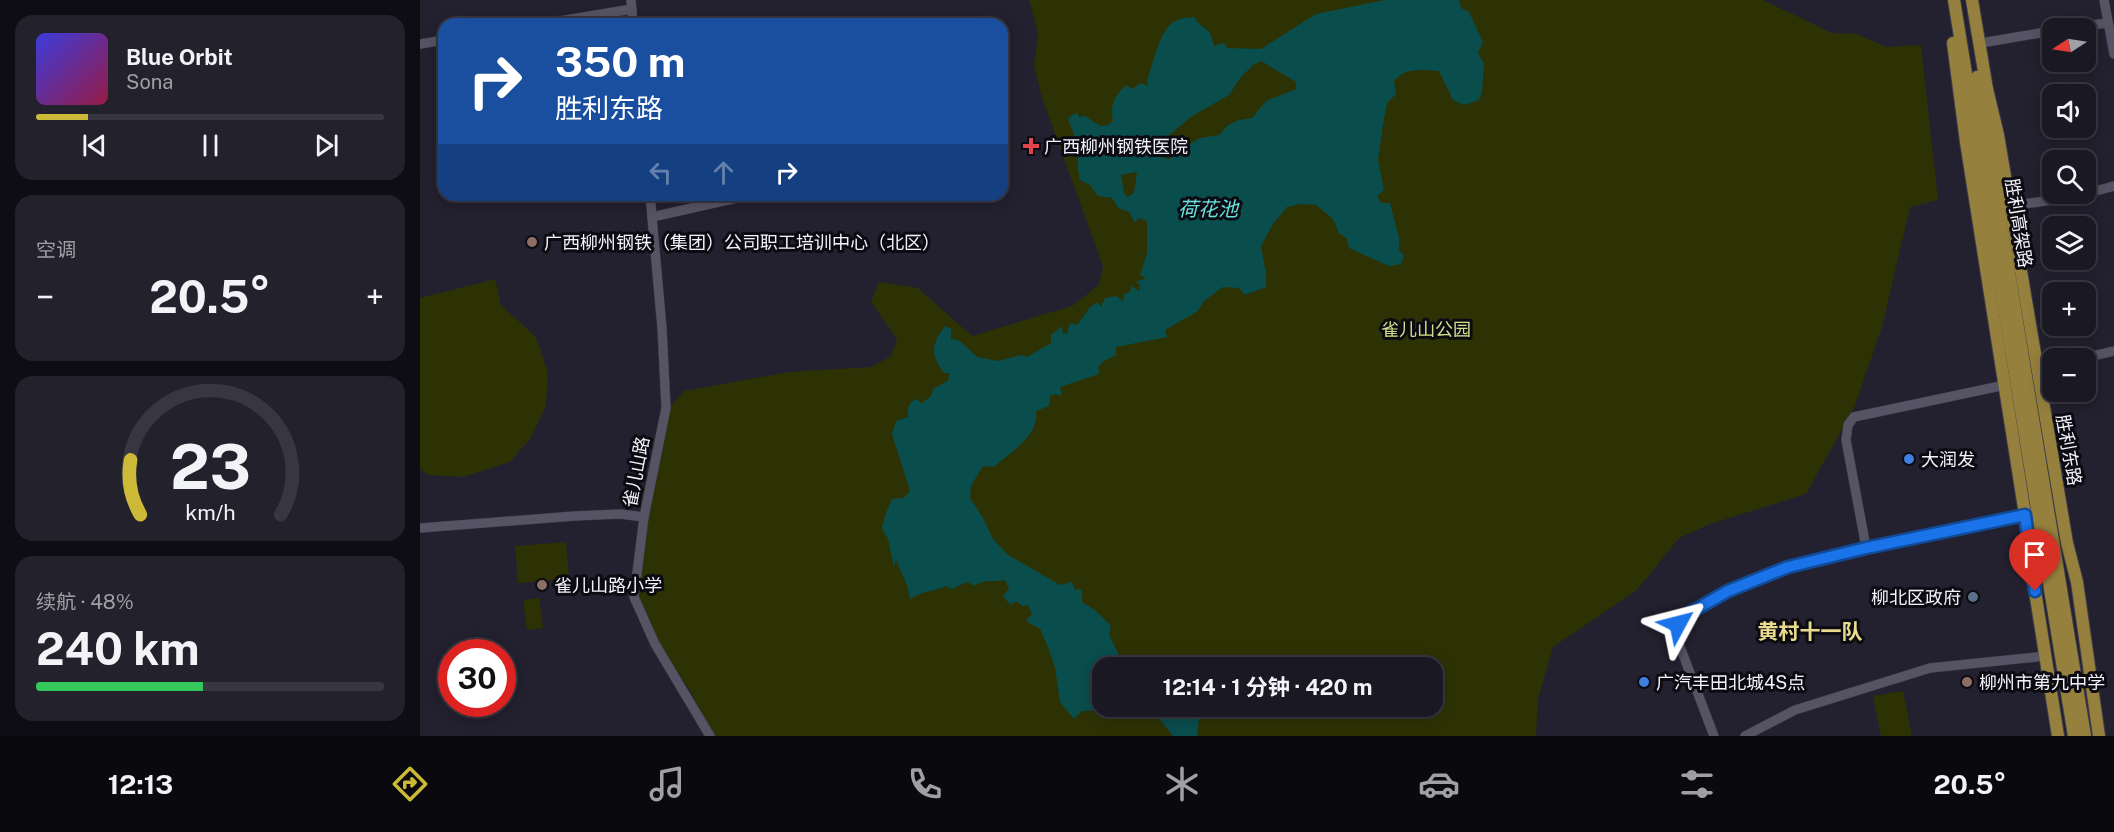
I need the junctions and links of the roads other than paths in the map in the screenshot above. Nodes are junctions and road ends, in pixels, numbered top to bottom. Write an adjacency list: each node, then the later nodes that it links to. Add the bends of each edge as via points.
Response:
1 (1946, 0): 24 (main road)
2 (1954, 0): 37 (main road, 胜利高架路)
3 (1964, 0): 38 (main road, 胜利高架路)
4 (1972, 0): 13 (main road, 胜利东路)
5 (2104, 0): 8 (street)
6 (631, 5): 7 (street)
7 (570, 18)
8 (2107, 22): 9 (street); 14 (street)
9 (2096, 24)
10 (2042, 34): 13 (street)
11 (438, 41): 12 (street)
12 (420, 44)
13 (1983, 44): 18 (main road, 胜利东路)
14 (2114, 54)
15 (2114, 186): 18 (street, via 2073,197)
16 (651, 201): 19 (street, 雀儿山路)
17 (723, 201): 19 (street)
18 (2010, 206): 23 (main road, 胜利东路)
19 (652, 217): 26 (street, 雀儿山路, via 666,408)
20 (2114, 351): 21 (street)
21 (2096, 355)
22 (2042, 369): 23 (street)
23 (2038, 370): 28 (main road, 胜利东路)
24 (2005, 385): 25 (main road); 30 (street, via 1854,417 1848,425 1846,440)
25 (2025, 515): 29 (main road); 30 (street)
26 (644, 517): 27 (street, via 574,516); 32 (street, 雀儿山路, via 634,597 655,644)
27 (420, 528)
28 (2067, 543): 39 (main road); 39 (main road, 胜利东路, via 2077,582)
29 (2030, 546): 31 (main road); 36 (main road, via 2041,589)
30 (1866, 548): 33 (street, via 1761,576 1701,606 1678,624 1679,644)
31 (2046, 656): 34 (street, via 1930,668 1795,710); 35 (main road)
32 (707, 735)
33 (1714, 736)
34 (1745, 736)
35 (2058, 736)
36 (2064, 736)
37 (2074, 736)
38 (2085, 736)
39 (2097, 736)

